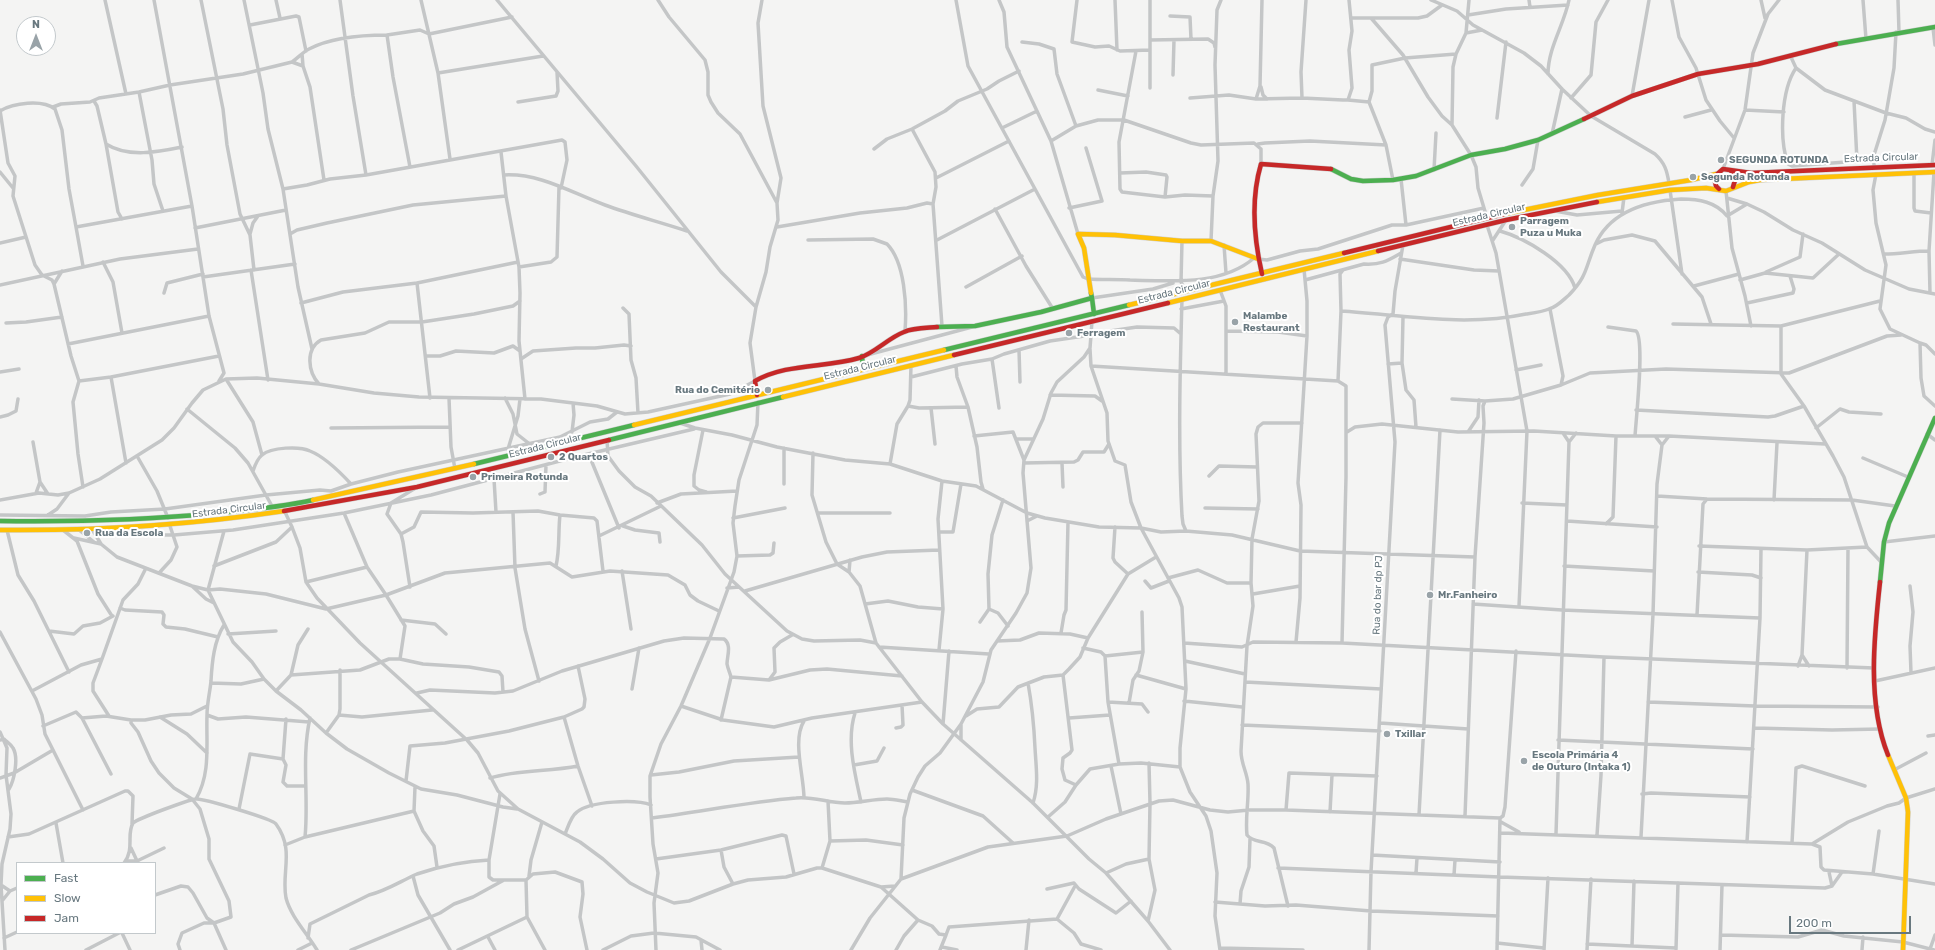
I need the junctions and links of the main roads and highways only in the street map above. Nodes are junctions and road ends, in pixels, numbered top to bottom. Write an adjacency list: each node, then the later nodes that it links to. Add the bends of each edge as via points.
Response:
1 (1934, 27): 8 (main road, via 1830,45 1750,66 1698,74 1632,96 1538,140 1471,155 1434,170 1401,179 1364,181 1351,179 1333,169 1261,164 1256,204)
2 (1933, 165): 3 (main road, Estrada Circular, via 1756,173)
3 (1731, 171): 5 (main road, via 1723,169); 6 (main road, via 1736,177)
4 (1935, 172): 6 (main road, Estrada Circular, via 1760,180)
5 (1716, 174): 7 (main road, via 1714,182); 9 (main road, Estrada Circular, via 1487,218)
6 (1733, 188): 7 (main road, via 1726,191)
7 (1719, 189): 17 (main road, Estrada Circular, via 1670,190 1506,220 417,487 335,504 170,526)
8 (1256, 259): 9 (main road); 10 (main road, via 1224,244 1211,241 1078,234 1084,248)
9 (1262, 274): 11 (main road, Estrada Circular)
10 (1092, 298): 11 (main road); 12 (main road, via 975,326 942,326 905,331)
11 (1094, 314): 13 (main road, Estrada Circular)
12 (862, 356): 13 (main road); 14 (main road, via 838,363 806,365 762,377 755,381)
13 (863, 369): 14 (main road, Estrada Circular)
14 (757, 395): 16 (main road, Estrada Circular, via 455,469 300,503 168,518 87,522)
15 (1935, 418): 18 (main road, via 1895,506 1884,542 1874,639 1880,729 1906,798 1908,820)
16 (0, 521)
17 (0, 530)
18 (1903, 950)

